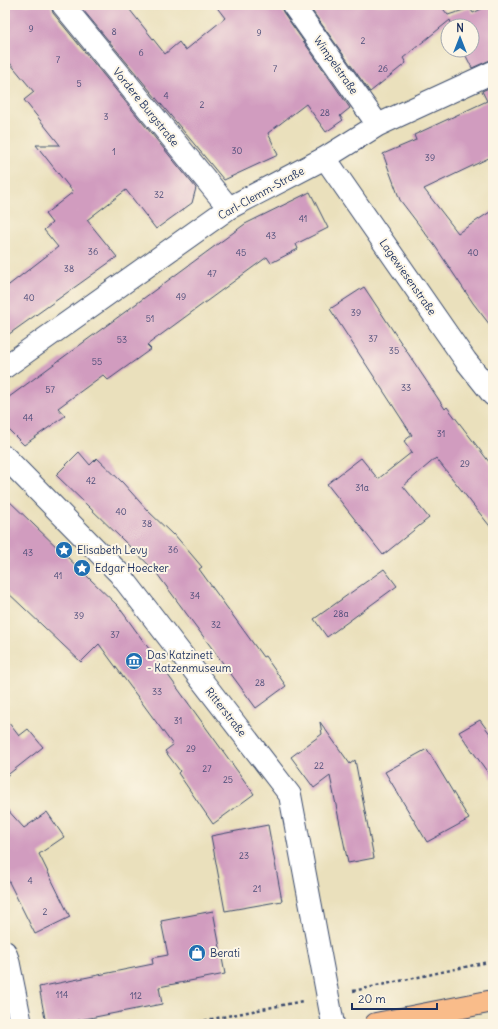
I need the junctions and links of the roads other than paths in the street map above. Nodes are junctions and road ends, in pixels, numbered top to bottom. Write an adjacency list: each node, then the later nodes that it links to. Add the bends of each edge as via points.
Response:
1 (63, 5): 6 (street, Vordere Burgstraße)
2 (293, 5): 4 (street, Wimpelstraße)
3 (493, 72): 4 (street, Carl-Clemm-Straße)
4 (378, 125): 5 (street, Carl-Clemm-Straße)
5 (325, 158): 6 (street, Carl-Clemm-Straße); 8 (street, Lagewiesenstraße, via 466,361)
6 (229, 208): 7 (street, Carl-Clemm-Straße)
7 (5, 367)
8 (493, 395)
9 (5, 457): 13 (street, Ritterstraße, via 119,573 290,795)
10 (5, 952): 12 (street)
11 (493, 1001): 14 (main road)
12 (21, 1024)
13 (333, 1024)
14 (376, 1024)

